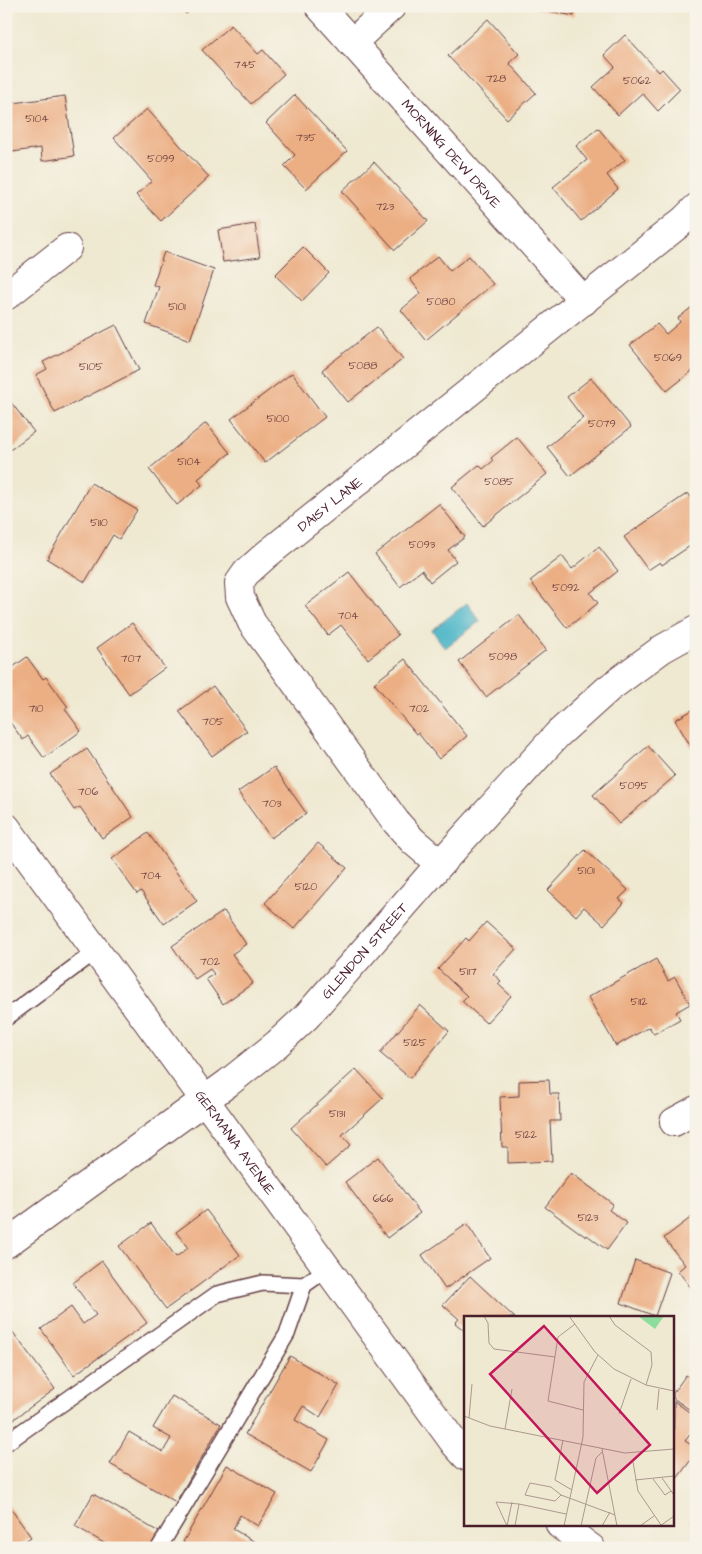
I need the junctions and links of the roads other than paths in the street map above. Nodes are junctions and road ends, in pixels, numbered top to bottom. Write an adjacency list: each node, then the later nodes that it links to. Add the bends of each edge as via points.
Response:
1 (319, 6): 3 (street, MORNING DEW DRIVE)
2 (392, 6): 3 (street)
3 (352, 43): 7 (street, MORNING DEW DRIVE)
4 (696, 208): 7 (street, DAISY LANE)
5 (67, 248): 6 (street)
6 (6, 296)
7 (584, 301): 10 (street, DAISY LANE, via 266,555 239,583 240,597 252,623 396,822)
8 (696, 630): 10 (street, GLENDON STREET, via 635,668 582,711)
9 (6, 827): 11 (street, GERMANIA AVENUE)
10 (440, 864): 13 (street, GLENDON STREET, via 306,1017 263,1056)
11 (96, 951): 12 (lane); 13 (street, GERMANIA AVENUE)
12 (6, 1018)
13 (204, 1100): 14 (street, GLENDON STREET); 15 (street, GERMANIA AVENUE)
14 (6, 1244)
15 (327, 1269): 16 (lane); 18 (street, GERMANIA AVENUE)
16 (304, 1285): 17 (lane, via 263,1283 217,1294); 20 (lane, via 287,1334)
17 (6, 1443)
18 (464, 1454)
19 (561, 1526): 21 (street)
20 (159, 1548)
21 (591, 1548)

